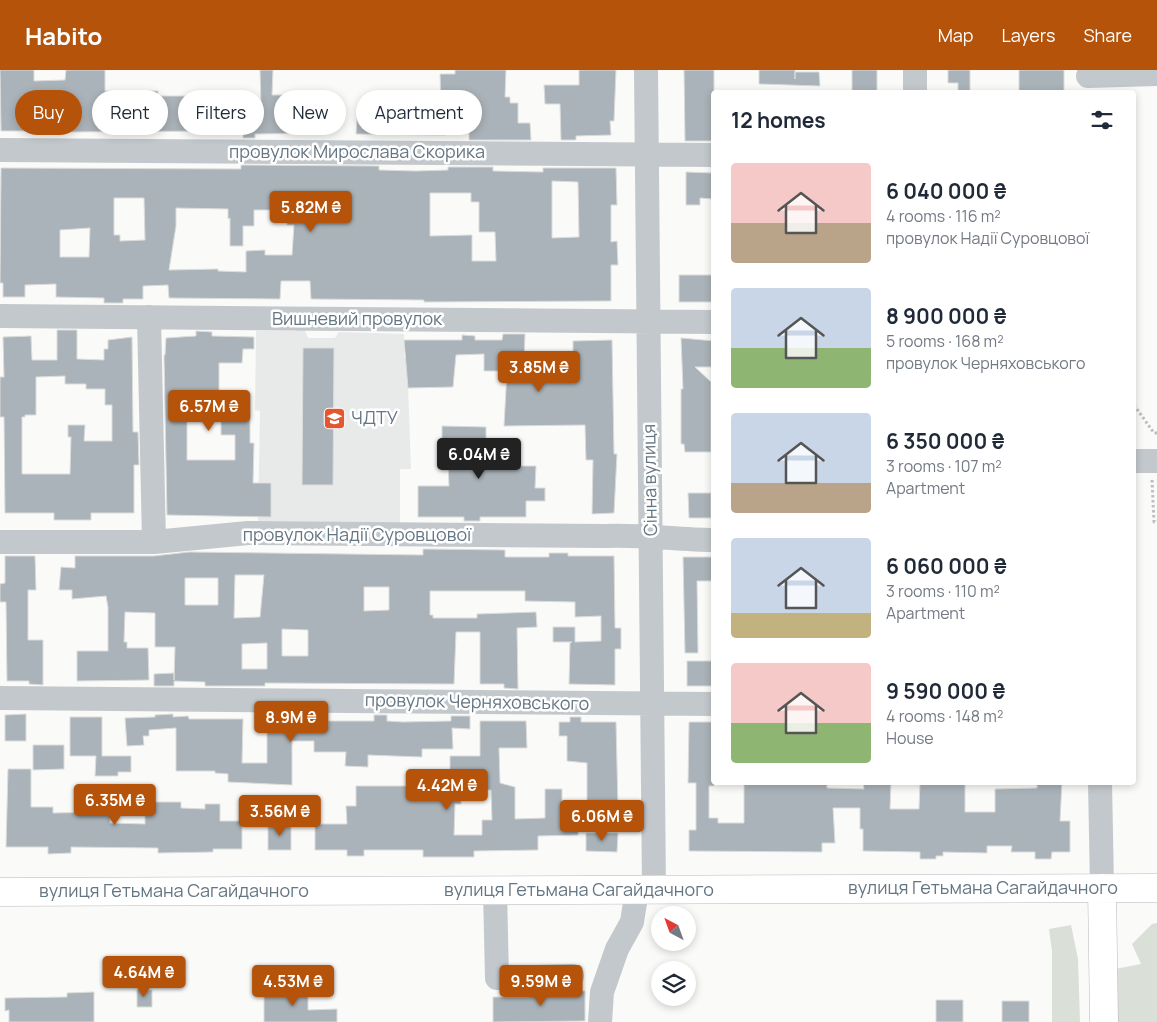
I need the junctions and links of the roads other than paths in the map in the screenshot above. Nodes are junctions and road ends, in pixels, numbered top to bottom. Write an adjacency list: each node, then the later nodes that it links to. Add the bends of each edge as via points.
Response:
1 (646, 70): 8 (street, Сінна вулиця)
2 (915, 70): 6 (street)
3 (1157, 74): 5 (street)
4 (1088, 79): 5 (street)
5 (1123, 84)
6 (915, 90)
7 (0, 150): 8 (street, провулок Мирослава Скорика)
8 (647, 154): 9 (street, провулок Мирослава Скорика); 12 (street, Сінна вулиця)
9 (711, 155)
10 (0, 316): 11 (street, Вишневий провулок)
11 (149, 317): 12 (street, Вишневий провулок); 17 (street)
12 (649, 322): 13 (street, Вишневий провулок); 14 (street, Сінна вулиця)
13 (711, 322)
14 (651, 535): 15 (street, провулок Надії Суровцової, via 679,540); 17 (street, провулок Надії Суровцової, via 248,533); 19 (street, Сінна вулиця)
15 (711, 540)
16 (0, 542): 17 (street, провулок Надії Суровцової)
17 (154, 542)
18 (0, 698): 19 (street, провулок Черняховського)
19 (652, 704): 20 (street, провулок Черняховського); 25 (street, Сінна вулиця)
20 (711, 704)
21 (1100, 785): 22 (street)
22 (1102, 888): 23 (main road, вулиця Гетьмана Сагайдачного); 25 (main road, вулиця Гетьмана Сагайдачного); 29 (main road)
23 (1157, 888)
24 (495, 890): 25 (main road, вулиця Гетьмана Сагайдачного); 26 (main road, вулиця Гетьмана Сагайдачного); 27 (street, via 497,978)
25 (646, 890): 28 (street, Сінна вулиця, via 617,949 602,992)
26 (0, 892)
27 (572, 976)
28 (600, 1022)
29 (1104, 1022)

